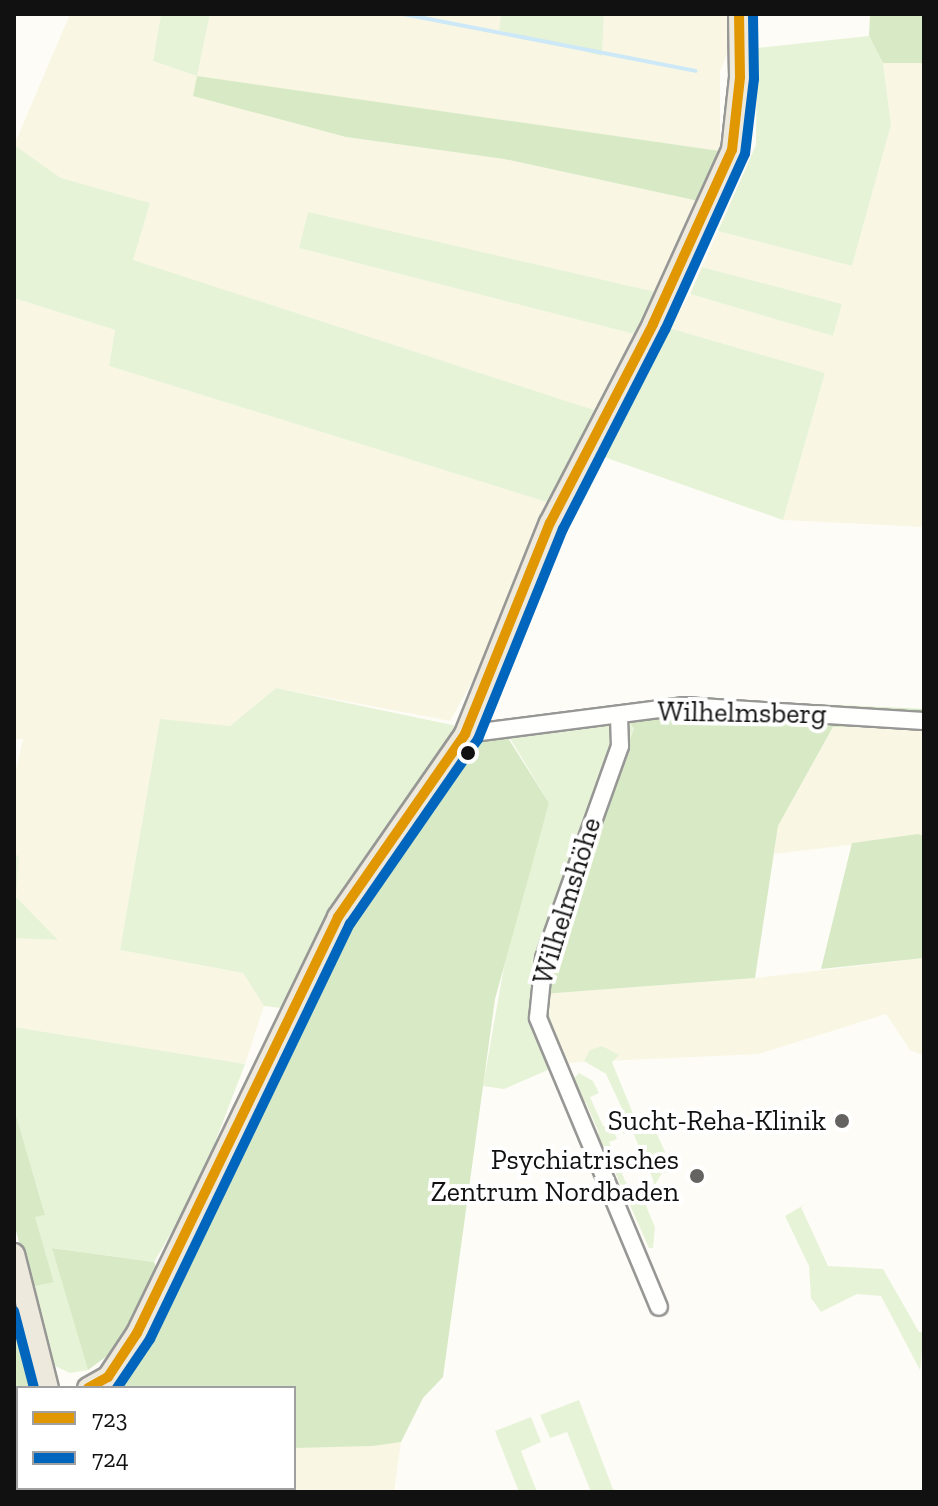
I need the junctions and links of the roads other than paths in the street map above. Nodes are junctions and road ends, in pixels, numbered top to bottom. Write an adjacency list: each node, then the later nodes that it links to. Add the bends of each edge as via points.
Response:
1 (739, 14): 4 (main road, via 740,77 732,150 653,324 550,523)
2 (619, 717): 3 (street, Wilhelmsberg, via 684,706); 4 (street, Wilhelmsberg); 6 (street, Wilhelmshöhe, via 620,746 559,908 539,980 542,1035)
3 (924, 721)
4 (465, 734): 8 (main road, via 338,917 126,1352 108,1377)
5 (14, 1254): 7 (main road)
6 (659, 1307)
7 (47, 1386)
8 (92, 1386)

